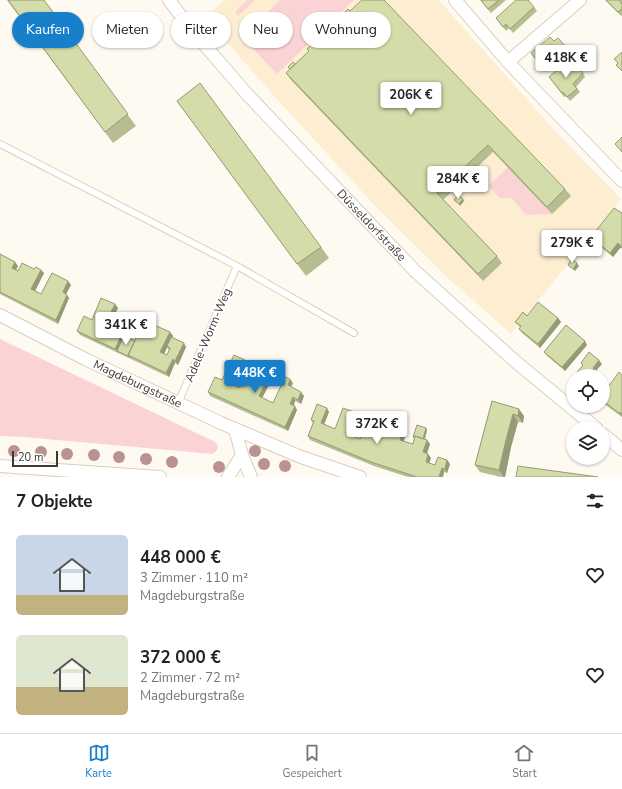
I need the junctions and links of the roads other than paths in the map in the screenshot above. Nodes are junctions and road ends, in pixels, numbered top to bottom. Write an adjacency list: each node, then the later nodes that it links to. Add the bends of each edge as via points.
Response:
1 (169, 0): 11 (street, Düsseldorfstraße, via 189,28 246,93 415,271 516,362)
2 (456, 0): 4 (street)
3 (580, 0): 4 (street)
4 (508, 62): 6 (street)
5 (0, 144): 7 (lane)
6 (622, 181)
7 (237, 266): 9 (lane); 10 (lane, Adele-Worm-Weg)
8 (0, 314): 10 (street, Magdeburgstraße, via 87,360)
9 (354, 334)
10 (178, 403): 12 (street, Magdeburgstraße)
11 (588, 421)
12 (235, 429): 15 (street); 20 (street, Magdeburgstraße, via 301,457)
13 (610, 440): 14 (street)
14 (622, 450)
15 (242, 455): 18 (street); 19 (street)
16 (0, 466): 17 (street)
17 (160, 477)
18 (228, 477)
19 (251, 477)
20 (360, 477)

